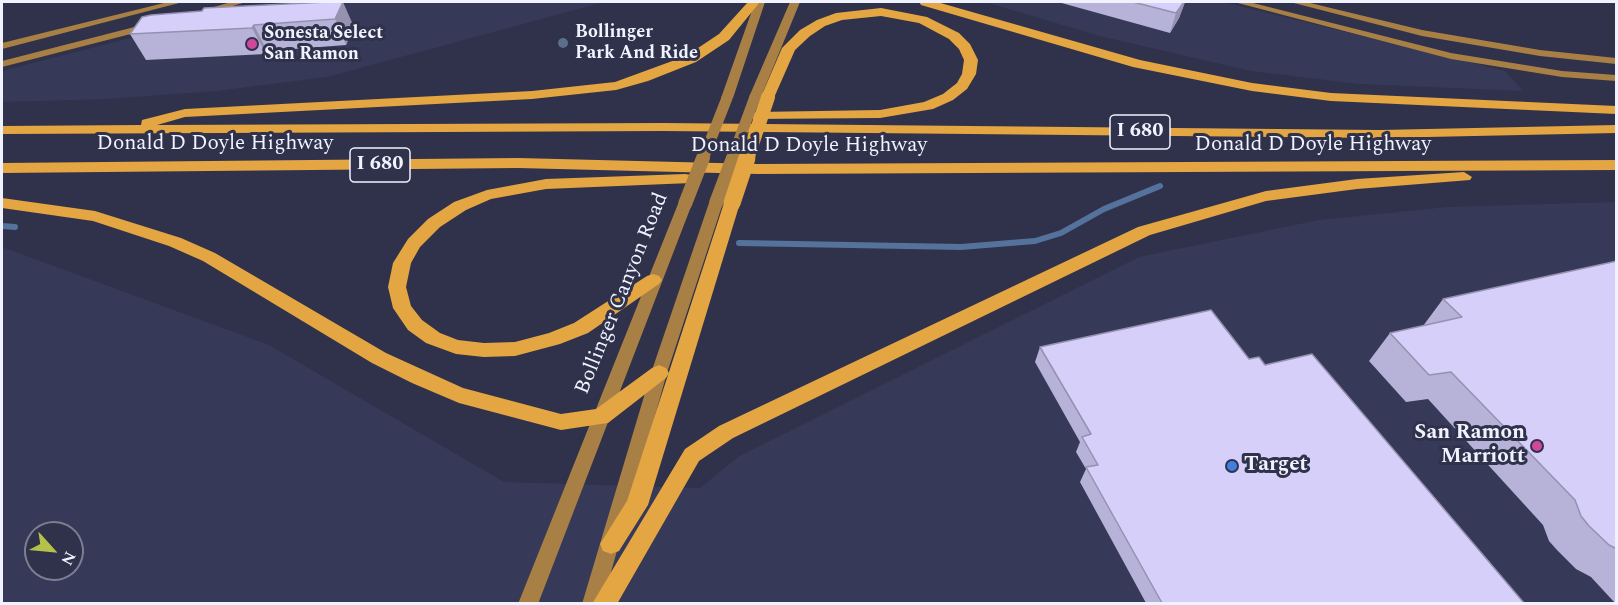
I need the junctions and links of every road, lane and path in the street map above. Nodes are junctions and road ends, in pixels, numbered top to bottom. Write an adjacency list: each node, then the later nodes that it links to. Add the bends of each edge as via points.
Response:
1 (178, 2): 11 (main road)
2 (241, 2): 9 (main road)
3 (754, 2): 20 (highway, via 723,37 700,54 667,70 616,86 532,95 185,113)
4 (760, 2): 27 (main road, Bollinger Canyon Road, bridge, via 727,98)
5 (795, 2): 15 (main road)
6 (924, 2): 16 (highway, via 1138,64 1261,88 1331,97)
7 (1239, 2): 14 (main road, via 1450,56 1562,74)
8 (1295, 2): 12 (main road, via 1422,33 1540,53)
9 (196, 14)
10 (161, 23): 13 (main road)
11 (2, 46)
12 (1617, 61)
13 (2, 63)
14 (1617, 78)
15 (762, 97): 17 (highway, via 789,48 805,33 840,16 881,12 923,20 954,36 965,47 970,60 969,74 962,86 928,106 905,111 684,118); 26 (highway, bridge)
16 (1617, 110)
17 (663, 128): 18 (highway, Donald D Doyle Highway / I 680, via 1380,134); 20 (highway, Donald D Doyle Highway / I 680)
18 (1617, 129)
19 (2, 130): 20 (highway, Donald D Doyle Highway / I 680)
20 (121, 130)
21 (1540, 165): 22 (highway, Donald D Doyle Highway / I 680); 24 (highway, Donald D Doyle Highway / I 680); 33 (highway, via 1499,176 1357,184 1266,196 1144,231 1101,251 726,432 692,455)
22 (1617, 165)
23 (2, 168): 24 (highway, Donald D Doyle Highway / I 680, via 518,164)
24 (758, 169): 27 (highway, via 732,177 546,184 487,195 434,223 414,243 402,263 397,287 402,308 415,325 456,347 484,350 515,348 582,328)
25 (2, 203): 29 (highway, via 95,216 175,242 209,257 379,358 459,395 561,422)
26 (724, 203): 28 (main road); 30 (highway, via 637,505)
27 (653, 280): 29 (main road, Bollinger Canyon Road)
28 (659, 373): 29 (highway); 30 (main road)
29 (601, 417): 31 (main road, Bollinger Canyon Road)
30 (611, 544): 32 (main road)
31 (528, 603)
32 (592, 603)
33 (604, 603)

